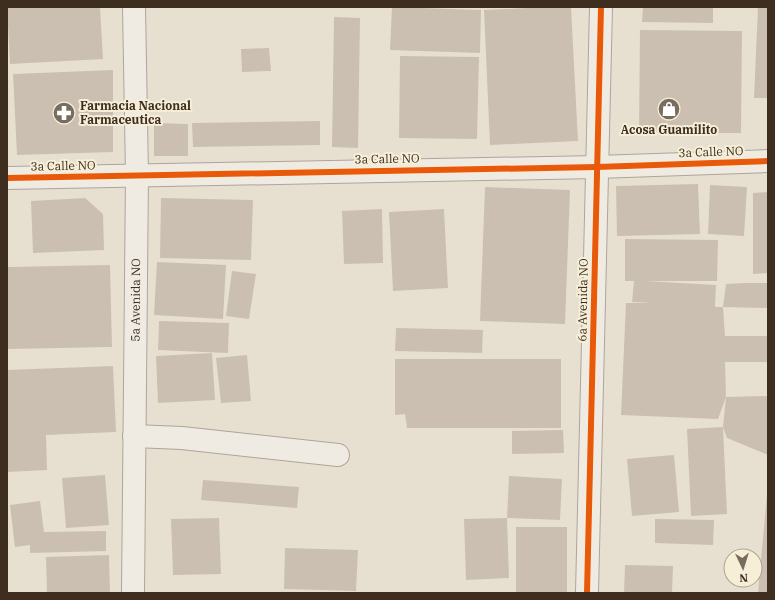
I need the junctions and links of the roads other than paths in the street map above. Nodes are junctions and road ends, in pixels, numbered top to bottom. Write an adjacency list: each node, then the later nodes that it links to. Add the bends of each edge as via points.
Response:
1 (134, 7): 5 (street, 5a Avenida NO)
2 (600, 7): 4 (street, 6a Avenida NO)
3 (768, 161): 4 (street, 3a Calle NO)
4 (597, 167): 5 (street, 3a Calle NO); 10 (street, 6a Avenida NO)
5 (138, 175): 6 (street, 3a Calle NO); 7 (street, 5a Avenida NO)
6 (7, 178)
7 (134, 436): 8 (street, via 182,438); 9 (street, 5a Avenida NO)
8 (338, 455)
9 (133, 593)
10 (587, 593)

